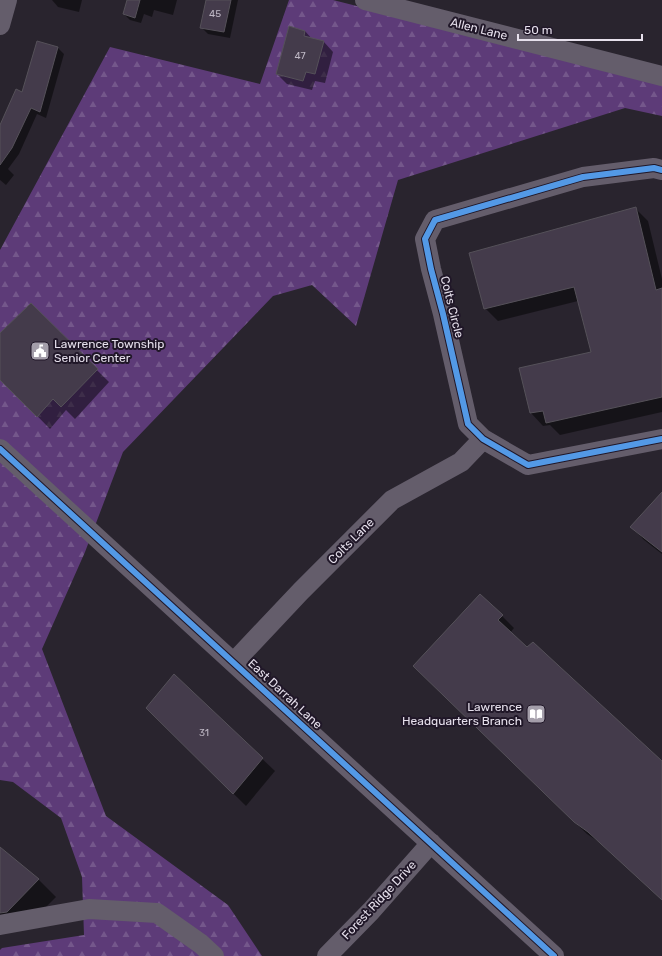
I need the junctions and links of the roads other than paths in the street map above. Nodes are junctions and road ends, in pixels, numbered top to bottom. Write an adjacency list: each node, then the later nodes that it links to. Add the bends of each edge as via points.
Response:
1 (7, 0): 3 (street)
2 (365, 0): 4 (street, Allen Lane)
3 (0, 25)
4 (662, 76)
5 (662, 170): 6 (street, Colts Circle, via 654,168 583,177 436,220 425,239 431,269 468,424)
6 (483, 439): 7 (street, Colts Circle, via 528,464); 9 (street, Colts Lane, via 461,462 392,500 301,590)
7 (662, 439)
8 (0, 449): 9 (street, East Darrah Lane)
9 (234, 662): 10 (street, East Darrah Lane)
10 (431, 843): 13 (street, Forest Ridge Drive); 14 (street, East Darrah Lane)
11 (0, 925): 12 (street, via 89,910 157,913)
12 (214, 956)
13 (327, 956)
14 (554, 956)

